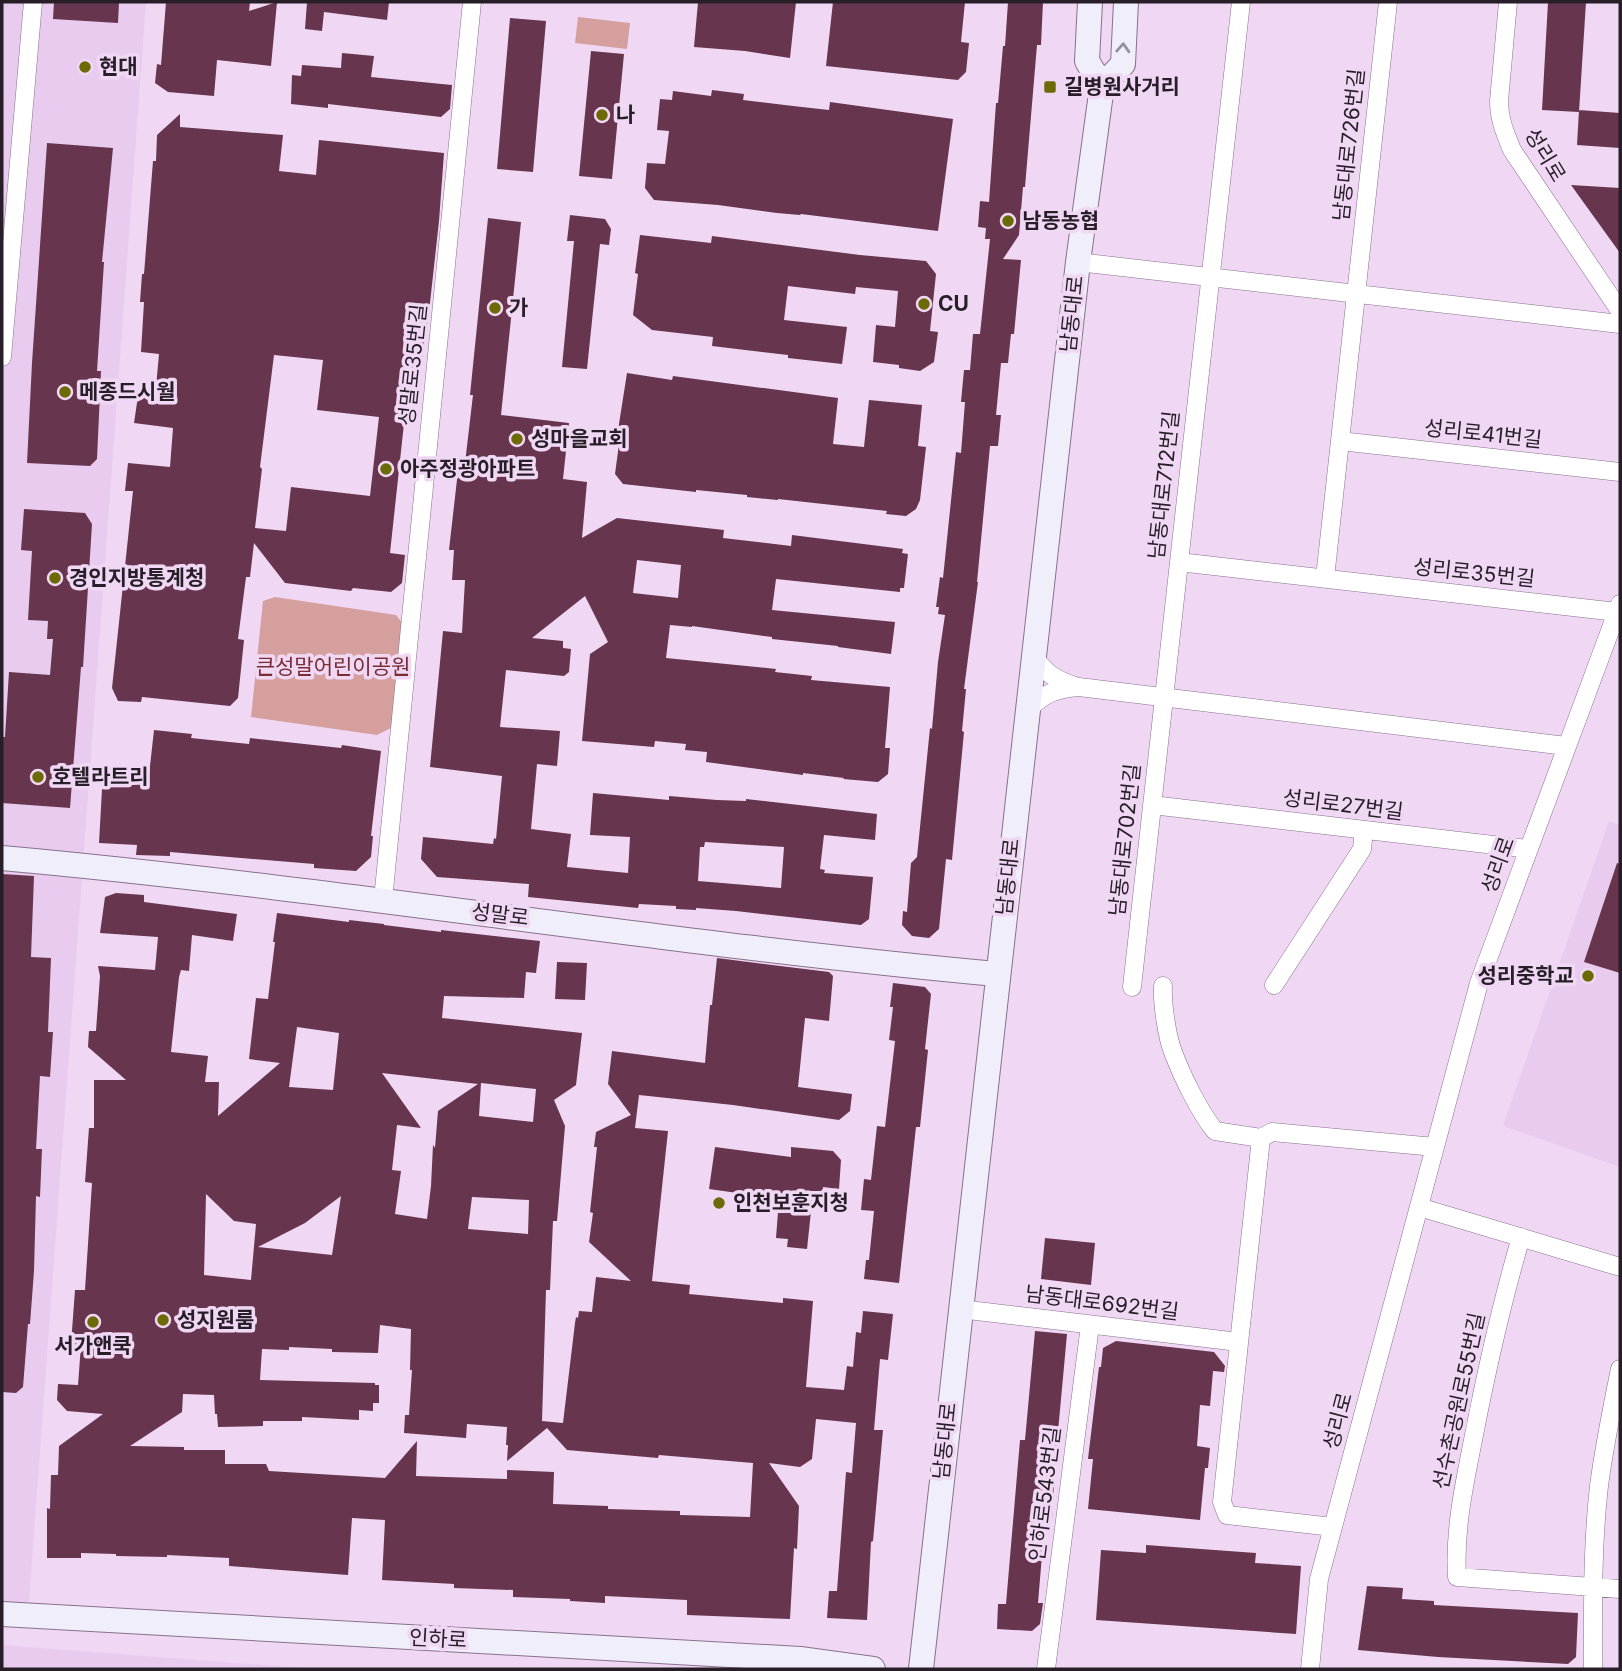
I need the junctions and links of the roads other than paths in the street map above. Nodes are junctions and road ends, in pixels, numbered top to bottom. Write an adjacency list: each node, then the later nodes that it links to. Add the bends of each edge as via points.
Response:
1 (33, 2): 14 (street)
2 (472, 2): 29 (street, 성말로35번길)
3 (1090, 2): 8 (main road, via 1087,61)
4 (1126, 2): 8 (main road, one-way to 4, via 1123,65)
5 (1241, 2): 10 (street)
6 (1388, 2): 11 (street, 남동대로726번길)
7 (1508, 2): 12 (street, 성리로, via 1499,101 1503,127 1512,150)
8 (1102, 86): 9 (main road, 남동대로)
9 (1078, 262): 10 (street); 20 (main road, 남동대로)
10 (1210, 277): 11 (street); 17 (street, 남동대로712번길)
11 (1356, 293): 13 (street); 15 (street)
12 (1620, 311)
13 (1620, 324)
14 (2, 357)
15 (1340, 441): 16 (street, 성리로41번길); 18 (street)
16 (1620, 472)
17 (1179, 562): 18 (street, 성리로35번길); 22 (street, 남동대로712번길)
18 (1325, 579): 19 (street, 성리로35번길)
19 (1619, 608): 24 (street, 성리로)
20 (1033, 656): 21 (street, via 1044,671); 23 (main road, 남동대로)
21 (1079, 687): 22 (street); 23 (street, via 1059,689)
22 (1164, 698): 24 (street); 25 (street, 남동대로702번길)
23 (1027, 710): 30 (main road, 남동대로)
24 (1566, 746): 27 (street, 성리로)
25 (1152, 805): 26 (street, 성리로27번길); 33 (street, 남동대로702번길)
26 (1364, 830): 27 (street, 성리로27번길); 31 (street, via 1362,849)
27 (1528, 849): 35 (street, 성리로, via 1479,983)
28 (2, 858): 29 (main road, 성말로)
29 (383, 901): 30 (main road, 성말로, via 878,964)
30 (997, 974): 39 (main road, 남동대로)
31 (1274, 985)
32 (1163, 986): 34 (street, via 1172,1050 1204,1117 1214,1131)
33 (1132, 987)
34 (1261, 1138): 35 (street, via 1272,1132); 41 (street)
35 (1435, 1147): 36 (street, 성리로)
36 (1419, 1206): 37 (street); 43 (street, 성리로)
37 (1521, 1237): 38 (street); 44 (street, 선수촌공원로55번길, via 1462,1496 1457,1577)
38 (1620, 1267)
39 (960, 1309): 40 (street, 남동대로692번길); 49 (main road, 남동대로)
40 (1090, 1325): 41 (street, 남동대로692번길); 50 (street, 인하로543번길)
41 (1239, 1342): 43 (street, via 1222,1502 1227,1515)
42 (1620, 1370): 44 (street, via 1599,1488)
43 (1333, 1527): 51 (street, 성리로, via 1319,1579)
44 (1594, 1587): 45 (street); 52 (street)
45 (1620, 1589)
46 (2, 1614): 47 (main road, 인하로, via 786,1659)
47 (826, 1666): 48 (main road, 인하로)
48 (873, 1669)
49 (921, 1669)
50 (1046, 1669)
51 (1310, 1669)
52 (1593, 1669)

